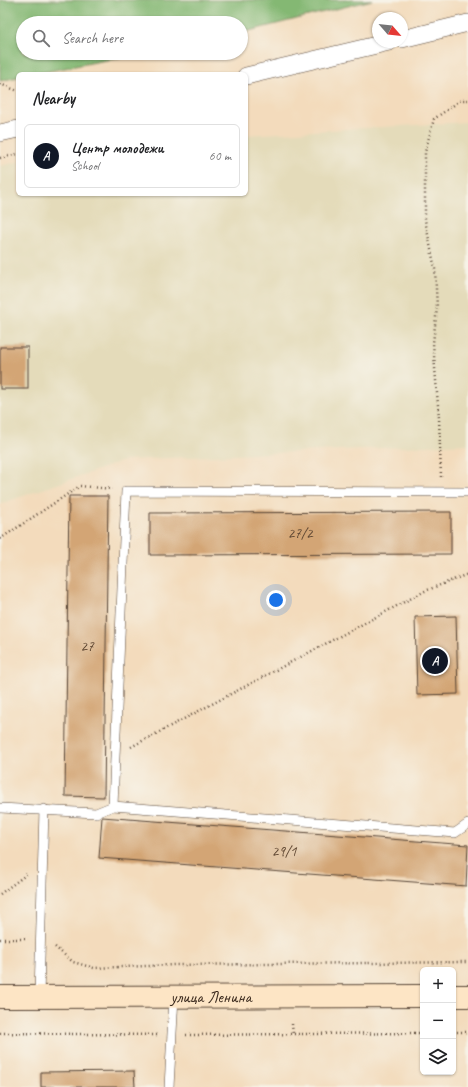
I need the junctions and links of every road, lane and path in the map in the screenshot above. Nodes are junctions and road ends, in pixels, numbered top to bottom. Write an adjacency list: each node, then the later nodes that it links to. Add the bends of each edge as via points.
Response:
1 (468, 23): 2 (street)
2 (408, 38)
3 (372, 46): 4 (street)
4 (248, 76)
5 (0, 84): 6 (path)
6 (16, 90)
7 (468, 100): 13 (path, via 461,100 434,119 425,152 425,220 435,269 437,308 433,343)
8 (16, 129): 9 (street)
9 (0, 133)
10 (16, 154): 11 (path)
11 (0, 158)
12 (126, 491): 13 (lane); 15 (path, via 80,486); 17 (lane)
13 (441, 492): 14 (lane)
14 (468, 492)
15 (0, 539)
16 (468, 574): 17 (path, via 424,591 133,745)
17 (115, 762): 18 (lane)
18 (114, 806): 20 (lane, via 96,813); 21 (lane, via 455,833)
19 (0, 808): 20 (lane)
20 (44, 809): 22 (lane)
21 (468, 824)
22 (42, 862): 23 (path); 25 (lane)
23 (0, 894)
24 (0, 939): 25 (path)
25 (40, 939): 26 (path, via 58,948 73,962 94,968); 27 (lane)
26 (468, 962)
27 (39, 996): 31 (main road, улица Ленина); 32 (main road, улица Ленина)
28 (420, 996): 32 (main road, улица Ленина)
29 (456, 996): 30 (main road)
30 (468, 996)
31 (0, 997)
32 (174, 997): 38 (lane)
33 (292, 1024): 39 (path)
34 (456, 1032): 35 (path)
35 (468, 1032)
36 (0, 1033): 38 (path)
37 (420, 1033): 39 (path)
38 (172, 1035): 39 (path); 40 (lane)
39 (293, 1035)
40 (169, 1087)

